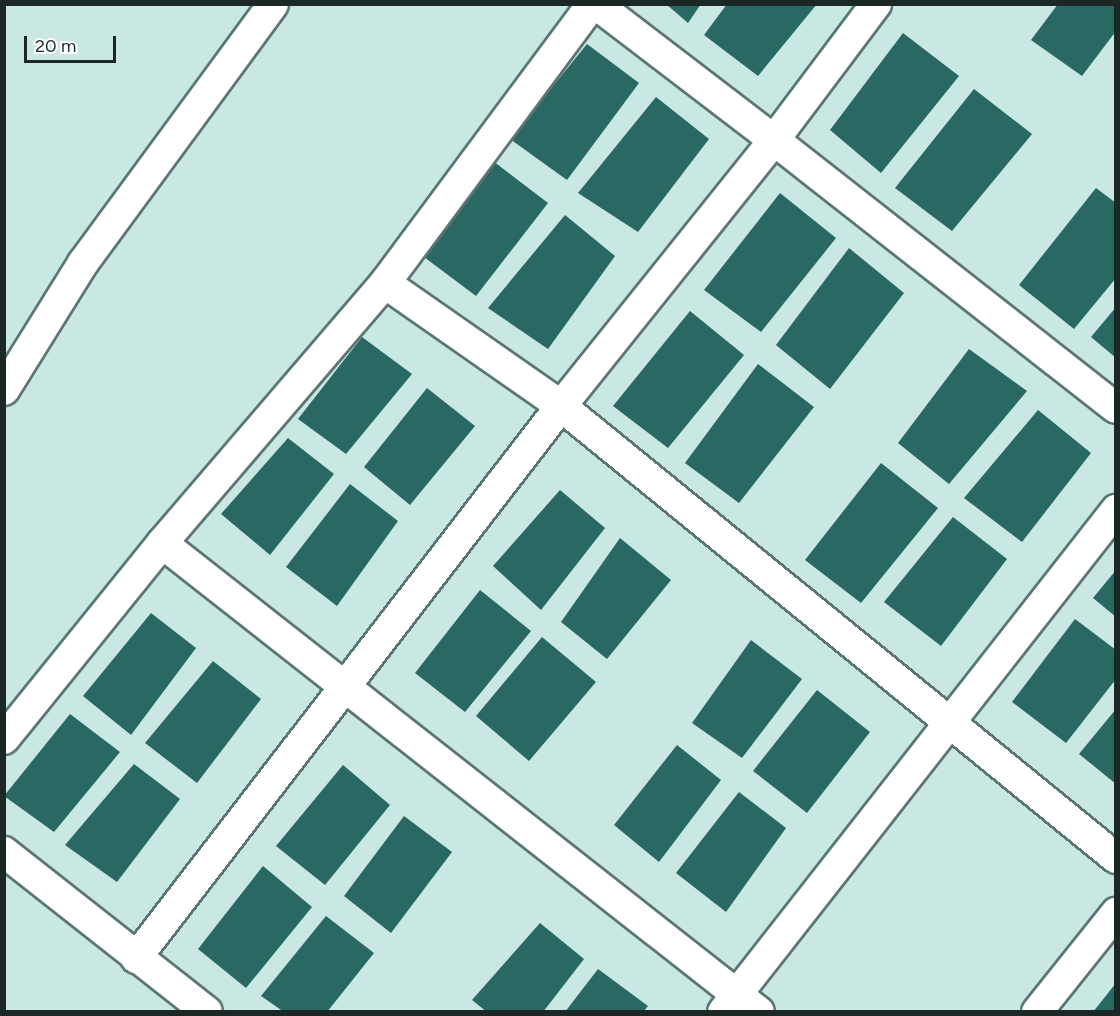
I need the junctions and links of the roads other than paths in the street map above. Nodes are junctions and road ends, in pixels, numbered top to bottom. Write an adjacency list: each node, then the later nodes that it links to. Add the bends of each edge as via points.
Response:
1 (273, 4): 6 (street, via 83,263)
2 (594, 4): 4 (street); 5 (street)
3 (876, 4): 4 (street)
4 (774, 140): 7 (street); 8 (street)
5 (385, 283): 7 (street); 10 (street)
6 (4, 390)
7 (561, 406): 11 (street); 12 (street)
8 (1116, 408)
9 (1116, 510): 12 (street)
10 (162, 543): 11 (street); 13 (street)
11 (344, 686): 17 (street); 18 (street)
12 (945, 723): 15 (street); 18 (street)
13 (4, 739)
14 (4, 852): 17 (street)
15 (1116, 858)
16 (1116, 913): 20 (street)
17 (136, 958): 19 (street)
18 (740, 1006)
19 (207, 1011)
20 (1037, 1011)

